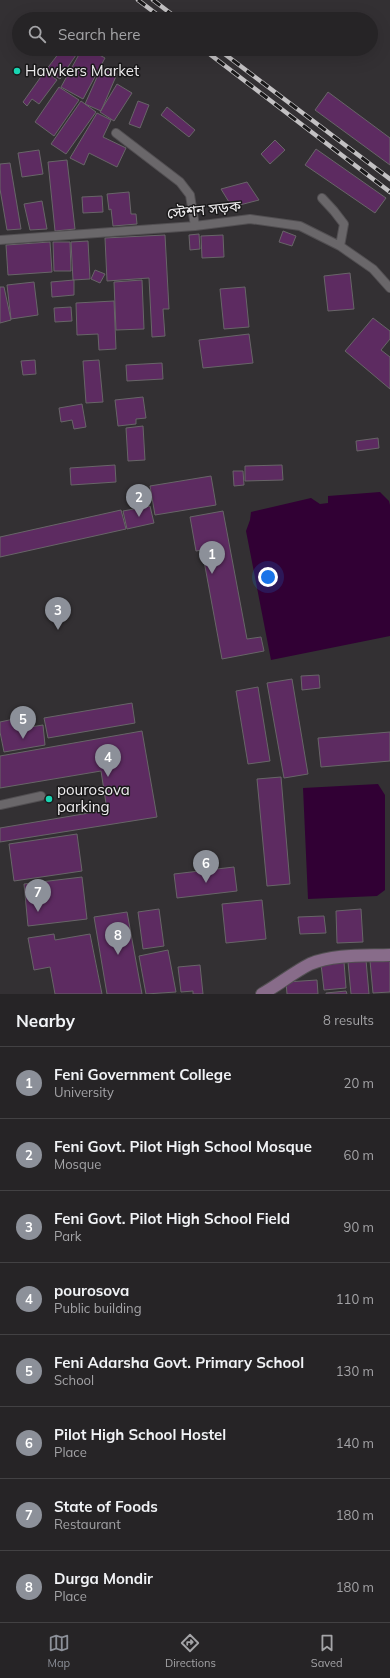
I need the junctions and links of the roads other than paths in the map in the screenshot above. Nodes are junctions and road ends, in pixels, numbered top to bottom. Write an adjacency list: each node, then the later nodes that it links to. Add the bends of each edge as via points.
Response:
1 (116, 133): 3 (lane, via 180,182 190,195)
2 (322, 198): 5 (lane, via 344,224)
3 (195, 226): 4 (lane, স্টেশন সড়ক); 5 (lane, স্টেশন সড়ক, via 250,219 300,226)
4 (0, 240)
5 (340, 246): 6 (lane, স্টেশন সড়ক, via 373,269)
6 (390, 288)
7 (41, 796): 8 (lane)
8 (0, 805)
9 (390, 955): 10 (main road, via 321,961 309,965)
10 (262, 994)

